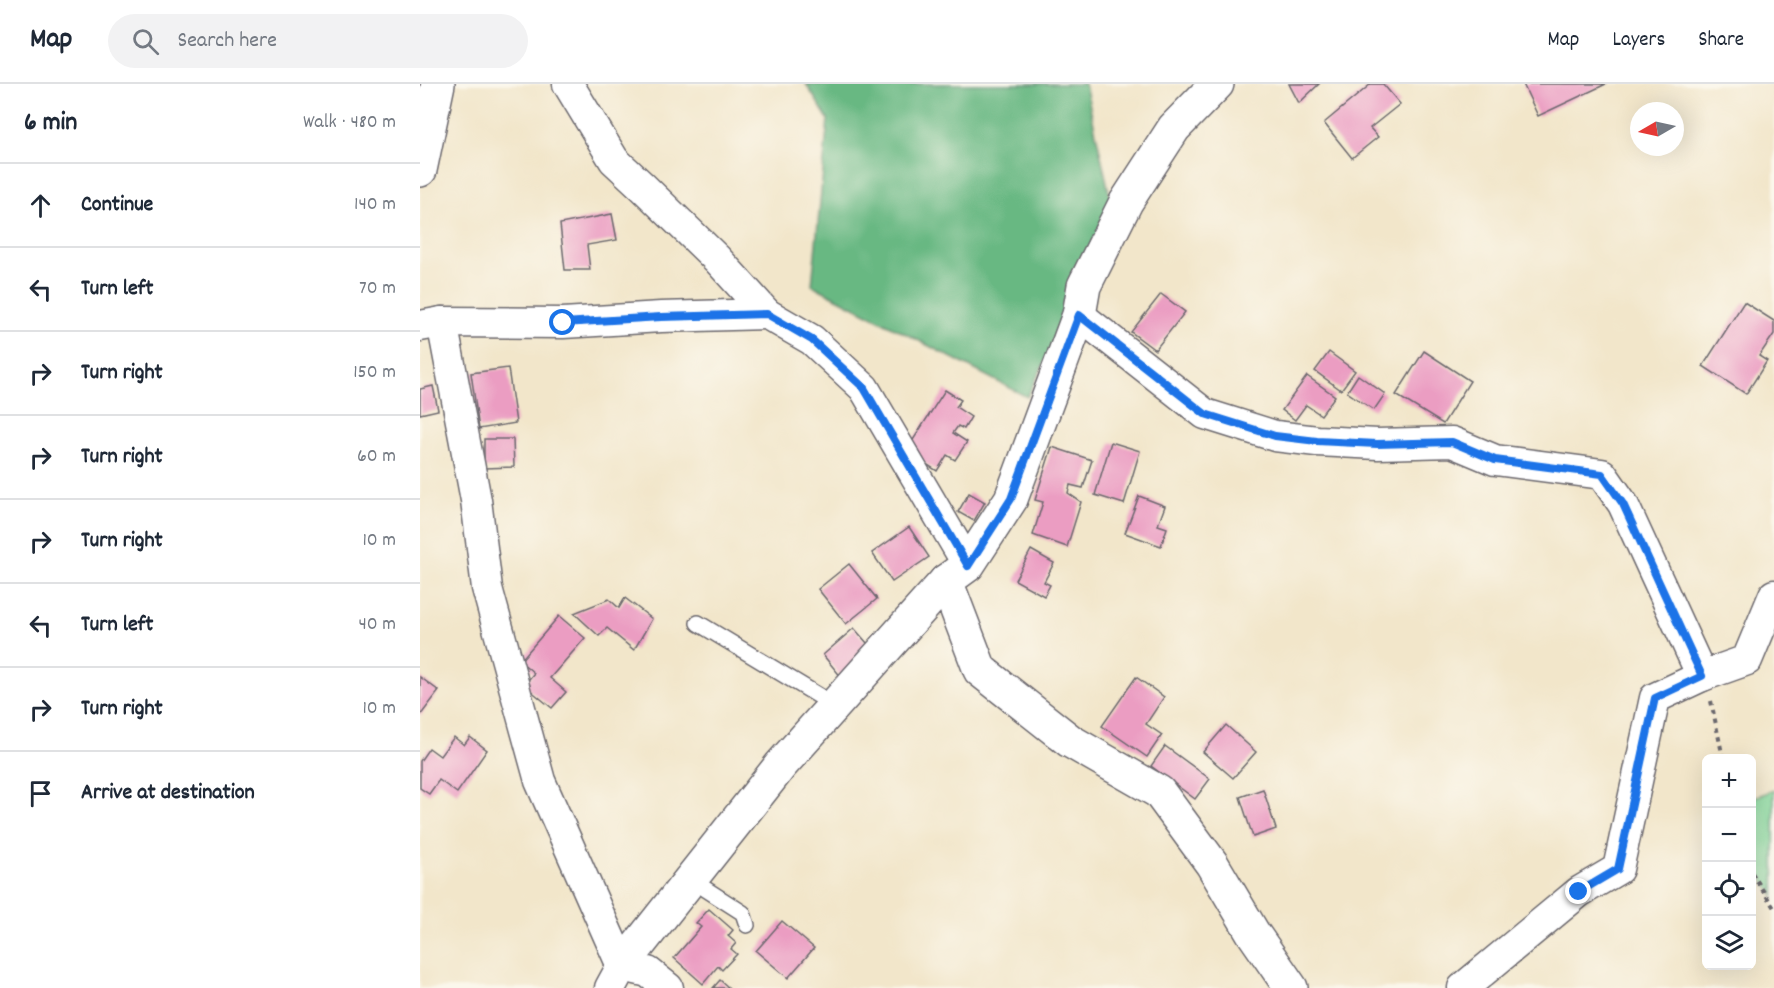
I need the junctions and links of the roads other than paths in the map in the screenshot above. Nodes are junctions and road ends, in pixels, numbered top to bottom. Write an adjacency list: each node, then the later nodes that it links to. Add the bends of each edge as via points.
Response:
1 (438, 84): 4 (street)
2 (568, 84): 5 (street, via 614,160 717,259)
3 (1217, 84): 6 (street, via 1174,128 1126,202 1084,286)
4 (420, 170)
5 (767, 314): 7 (street); 8 (street, via 812,340 864,388)
6 (1079, 315): 8 (street, via 1011,499); 11 (street, via 1205,414 1275,436 1377,444 1452,442 1495,460 1602,474 1623,504)
7 (431, 324): 15 (street, via 476,500 487,588 540,781)
8 (957, 573): 12 (street); 17 (street, via 980,670 1070,741 1159,792 1212,864)
9 (1774, 596): 11 (street, via 1748,660)
10 (698, 623): 12 (lane)
11 (1702, 676): 18 (street, via 1655,698 1618,869 1579,892)
12 (834, 705): 13 (street)
13 (690, 879): 14 (lane, via 742,913); 15 (street)
14 (747, 926)
15 (616, 977): 16 (street, via 648,972)
16 (668, 988)
17 (1291, 988)
18 (1463, 988)

